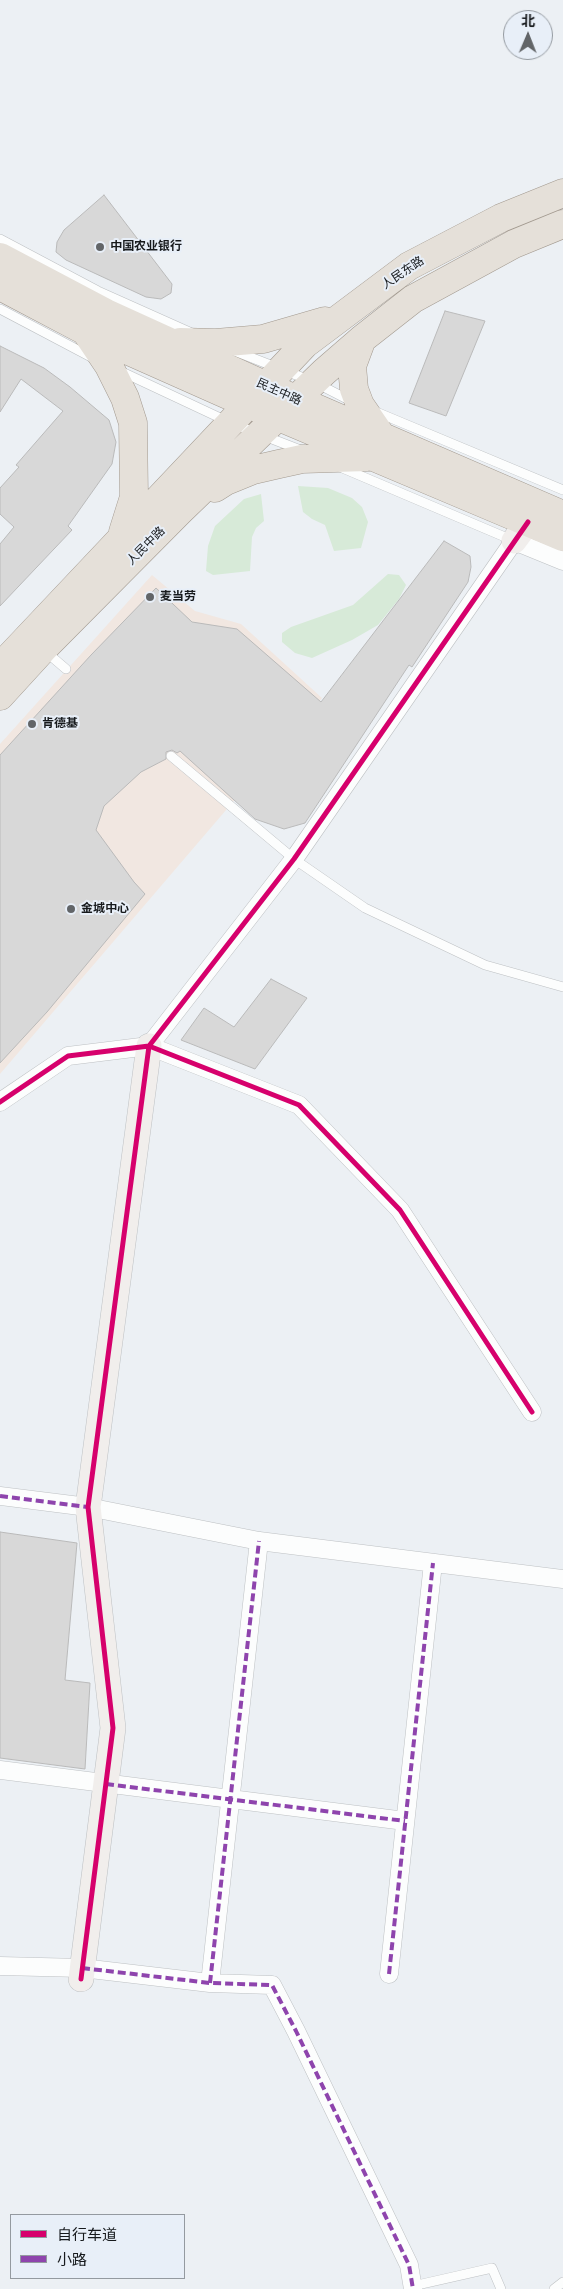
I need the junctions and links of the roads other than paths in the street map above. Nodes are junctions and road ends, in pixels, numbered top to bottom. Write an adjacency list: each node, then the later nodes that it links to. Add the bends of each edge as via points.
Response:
1 (563, 193): 5 (main road, 人民东路, via 500,218 409,266)
2 (563, 224): 8 (main road, via 514,244 413,299)
3 (2, 259): 6 (main road, 民主中路); 7 (main road, 民主中路); 9 (lane, via 98,291)
4 (0, 310): 10 (lane)
5 (347, 313): 9 (main road, via 263,339); 11 (main road, 人民东路, via 305,344)
6 (85, 331): 10 (main road); 11 (main road, 民主中路)
7 (163, 339): 9 (main road); 11 (main road, 民主中路)
8 (362, 339): 12 (main road, via 352,366 354,389); 13 (main road)
9 (216, 343): 11 (lane)
10 (109, 366): 11 (lane); 21 (main road, via 133,423 134,497)
11 (256, 396): 13 (main road, 民主中路); 13 (lane); 21 (main road, 人民中路)
12 (360, 405): 13 (lane); 14 (main road); 16 (lane)
13 (287, 408): 14 (main road, 民主中路); 15 (lane); 17 (main road, 人民中路)
14 (379, 447): 15 (main road); 18 (main road, 民主中路); 19 (main road, 民主中路)
15 (322, 458): 17 (main road, via 253,470 226,481); 19 (lane)
16 (563, 490)
17 (179, 512): 23 (main road, 人民中路)
18 (563, 515)
19 (521, 532): 20 (main road, 民主中路); 22 (street); 28 (street)
20 (563, 537)
21 (121, 539): 24 (main road, 人民中路)
22 (563, 561)
23 (43, 650): 25 (lane); 26 (main road, 人民中路)
24 (0, 667)
25 (66, 669)
26 (0, 696)
27 (171, 756): 28 (lane)
28 (294, 859): 29 (lane, via 365,908 486,965); 30 (street)
29 (563, 987)
30 (149, 1046): 31 (street, via 68,1056); 32 (street, via 298,1105 400,1210); 34 (street)
31 (0, 1102)
32 (532, 1412)
33 (0, 1496): 34 (street)
34 (88, 1506): 35 (street); 39 (street, via 113,1728)
35 (259, 1541): 36 (street); 40 (street)
36 (433, 1563): 37 (street); 41 (street)
37 (563, 1578)
38 (0, 1770): 39 (street)
39 (106, 1784): 40 (street); 43 (street)
40 (230, 1800): 41 (street); 45 (street)
41 (405, 1821): 44 (street)
42 (0, 1966): 43 (street)
43 (82, 1973): 45 (street)
44 (388, 1974)
45 (210, 1984): 47 (street, via 272,1984 409,2265)
46 (563, 2282): 49 (lane)
47 (413, 2288): 48 (lane, via 492,2268)
48 (501, 2289)
49 (554, 2289)

